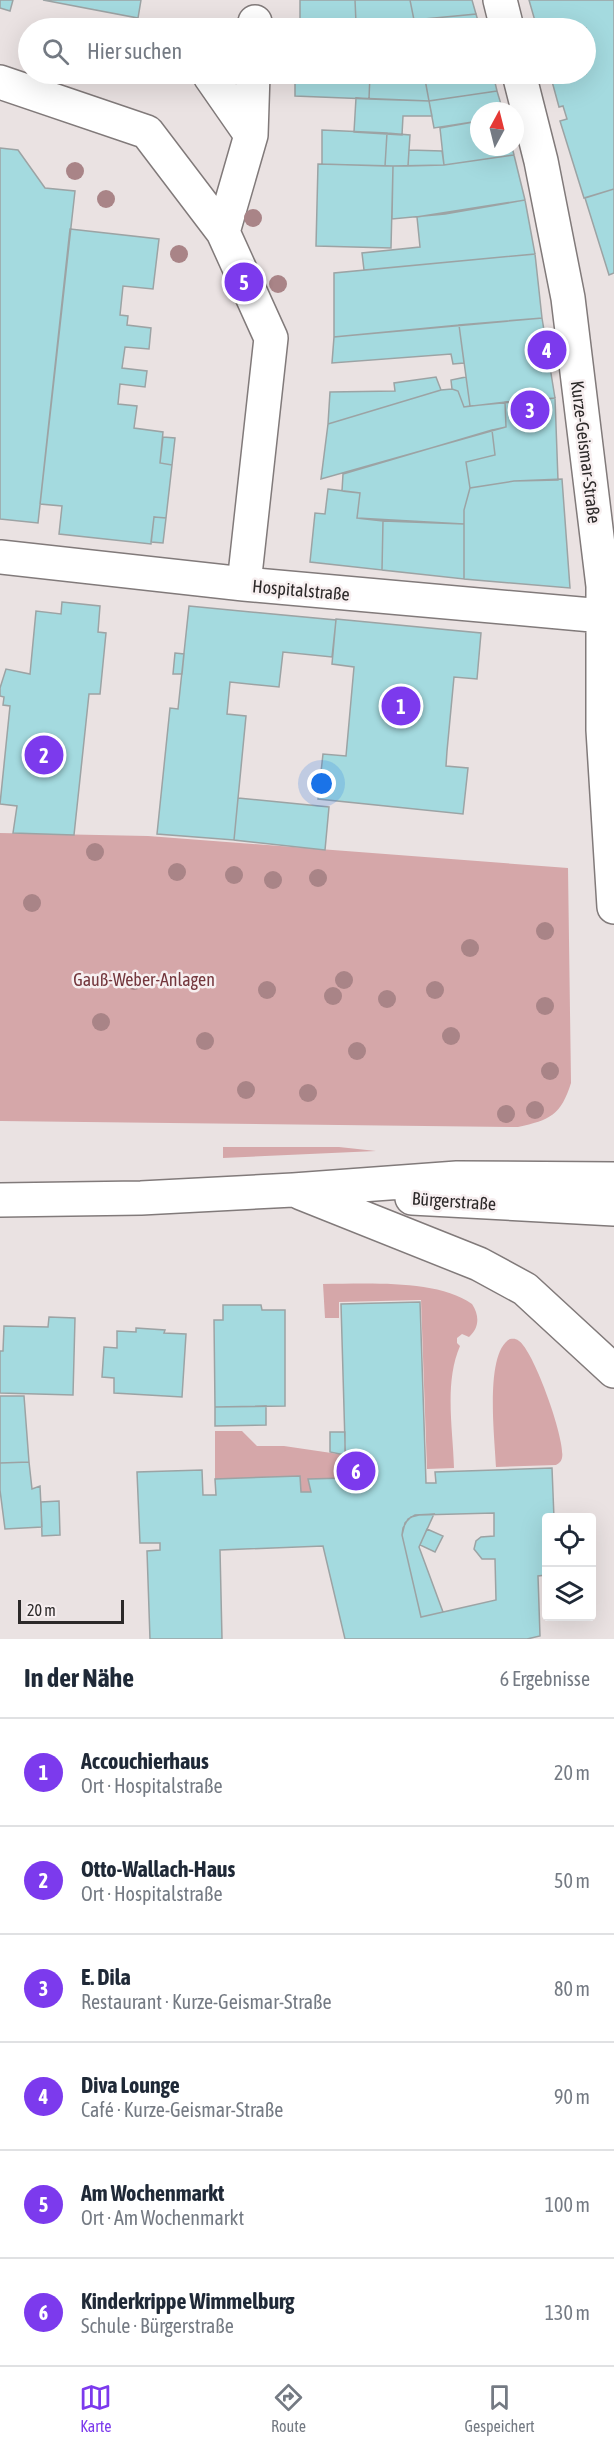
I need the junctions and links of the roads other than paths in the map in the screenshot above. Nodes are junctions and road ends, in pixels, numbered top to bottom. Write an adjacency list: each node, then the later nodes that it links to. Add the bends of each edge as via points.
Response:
1 (500, 0): 2 (street)
2 (504, 18)
3 (0, 82): 8 (street, via 147,132)
4 (215, 84): 7 (street)
5 (253, 84): 7 (street)
6 (522, 84): 11 (street, Kurze-Geismar-Straße, via 568,298 603,586)
7 (250, 135): 8 (street)
8 (223, 232): 10 (street, via 271,338)
9 (0, 556): 10 (street, Hospitalstraße)
10 (244, 584): 11 (street, Hospitalstraße)
11 (603, 616): 12 (street, Kurze-Geismar-Straße, via 603,730)
12 (614, 907)
13 (614, 1179): 14 (street, Bürgerstraße, via 457,1178)
14 (293, 1190): 15 (street, Bürgerstraße); 16 (street, Bürgerstraße); 17 (street, via 478,1264 525,1289)
15 (0, 1200)
16 (614, 1209)
17 (614, 1371)

